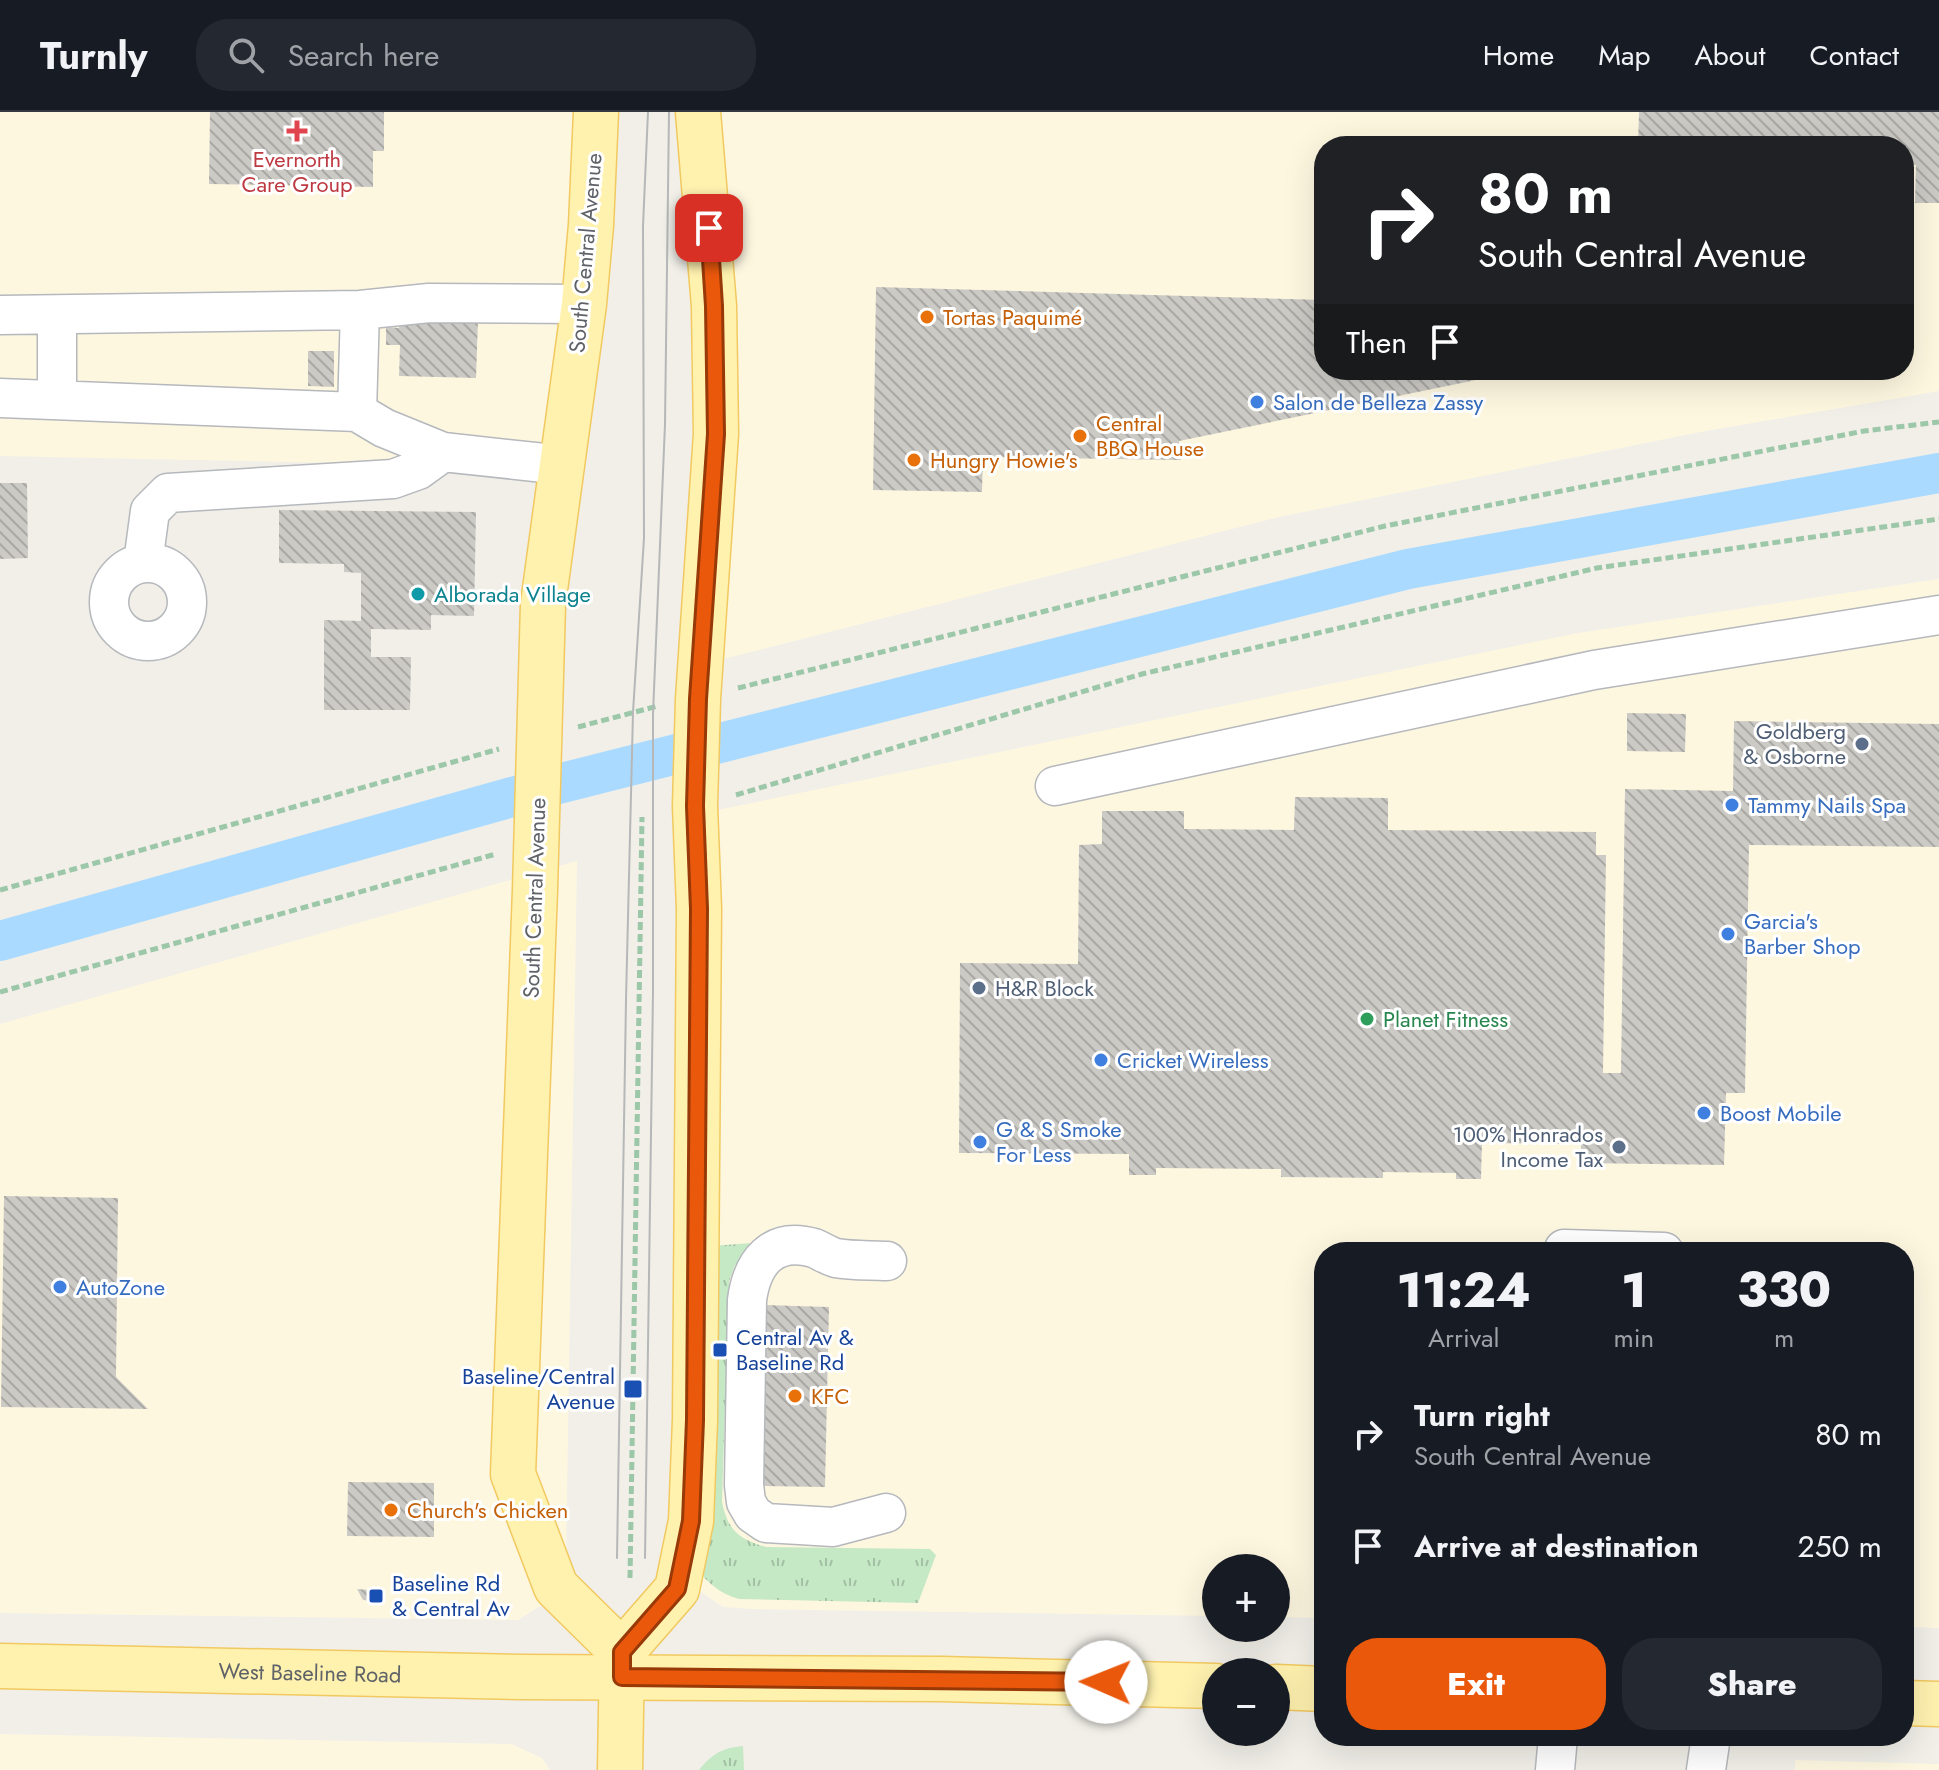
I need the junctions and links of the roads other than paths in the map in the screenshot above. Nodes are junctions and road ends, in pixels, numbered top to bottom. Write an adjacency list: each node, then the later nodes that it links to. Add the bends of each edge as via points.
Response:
1 (596, 112): 3 (main road, South Central Avenue)
2 (698, 112): 17 (main road, via 714,306 716,434 713,801 699,909 691,1521 677,1589)
3 (584, 304): 4 (lane, via 429,303); 11 (main road, South Central Avenue)
4 (360, 310): 6 (lane); 9 (lane)
5 (0, 315): 6 (lane)
6 (57, 315): 8 (lane)
7 (0, 398): 8 (lane)
8 (57, 399): 9 (lane)
9 (357, 412): 10 (lane)
10 (443, 452): 11 (lane); 12 (lane, via 393,479 168,493 150,511)
11 (563, 465): 17 (main road, South Central Avenue, via 543,604 558,732 535,843 513,1474 556,1587)
12 (143, 563)
13 (1939, 615): 14 (lane, via 1594,670)
14 (1055, 786)
15 (887, 1261): 16 (lane, via 835,1258 798,1245 771,1250 752,1275 747,1300 744,1485 746,1502 766,1523 833,1527)
16 (886, 1513)
17 (622, 1664): 18 (main road, West Baseline Road, via 474,1676); 19 (main road, West Baseline Road); 26 (main road)
18 (0, 1666)
19 (1202, 1686)
20 (1290, 1688): 21 (main road)
21 (1314, 1689)
22 (1914, 1703): 23 (main road)
23 (1939, 1704)
24 (1557, 1746): 27 (lane)
25 (1710, 1746): 28 (lane)
26 (620, 1770)
27 (1555, 1770)
28 (1706, 1770)

